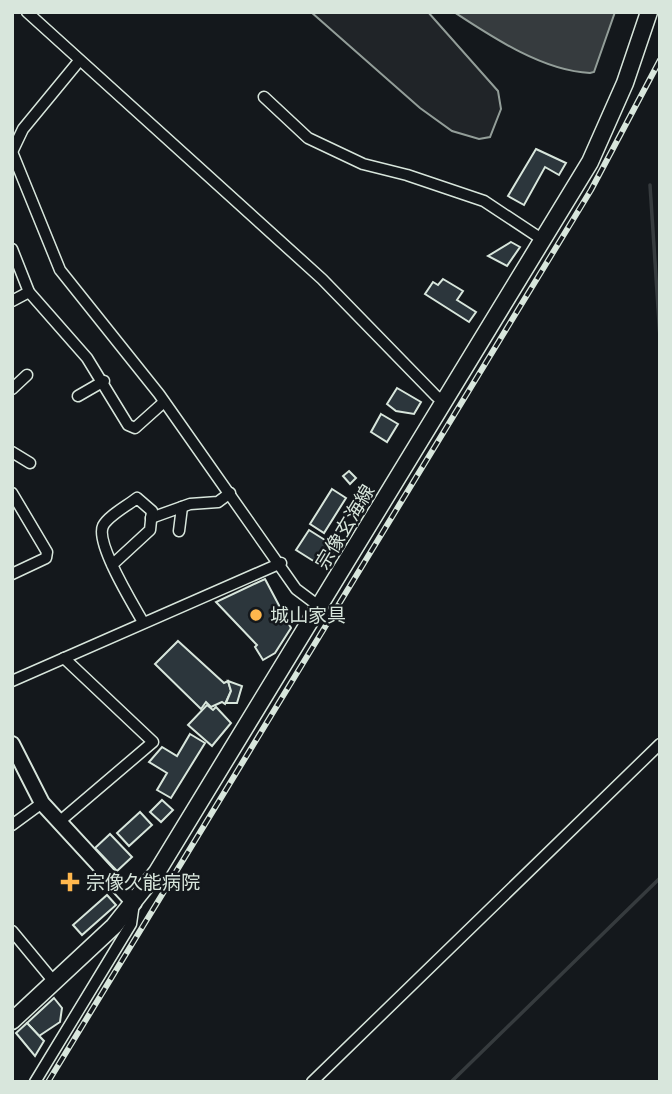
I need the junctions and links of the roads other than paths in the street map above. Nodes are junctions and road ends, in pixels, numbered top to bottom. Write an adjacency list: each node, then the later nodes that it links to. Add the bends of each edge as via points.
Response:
1 (27, 12): 3 (street)
2 (649, 12): 6 (main road, 宗像玄海線, via 608,125)
3 (79, 61): 5 (street, via 23,129); 15 (street, via 322,279)
4 (264, 97): 6 (street, via 309,138 363,164 484,201)
5 (13, 156): 14 (street, via 60,270)
6 (543, 240): 15 (main road, 宗像玄海線)
7 (12, 249): 8 (street)
8 (29, 292): 9 (street); 11 (street)
9 (12, 301)
10 (27, 375): 12 (street)
11 (104, 381): 13 (street); 14 (street, via 128,425 135,428)
12 (12, 389)
13 (78, 396)
14 (164, 402): 19 (street)
15 (445, 402): 26 (main road, 宗像玄海線)
16 (12, 452): 17 (street)
17 (30, 463)
18 (12, 493): 25 (street, via 47,552 46,558)
19 (230, 493): 20 (street, via 218,502); 23 (street)
20 (182, 507): 21 (street); 22 (street)
21 (151, 518): 24 (street, via 150,530); 24 (street, via 152,511 137,498 104,524)
22 (179, 531)
23 (281, 563): 26 (street, via 296,589); 27 (street)
24 (112, 565): 27 (street)
25 (12, 574)
26 (320, 607): 35 (main road, 宗像玄海線, via 157,873)
27 (144, 622): 28 (street)
28 (64, 657): 29 (street); 33 (street, via 153,742)
29 (12, 681)
30 (12, 744): 32 (street)
31 (660, 744): 40 (street)
32 (42, 803): 33 (street); 34 (street)
33 (59, 822): 35 (street)
34 (12, 825)
35 (134, 903): 37 (main road, 宗像玄海線); 39 (street, via 131,924)
36 (12, 931): 37 (street)
37 (55, 983): 38 (main road, 宗像玄海線)
38 (15, 1014)
39 (35, 1082)
40 (312, 1082)

